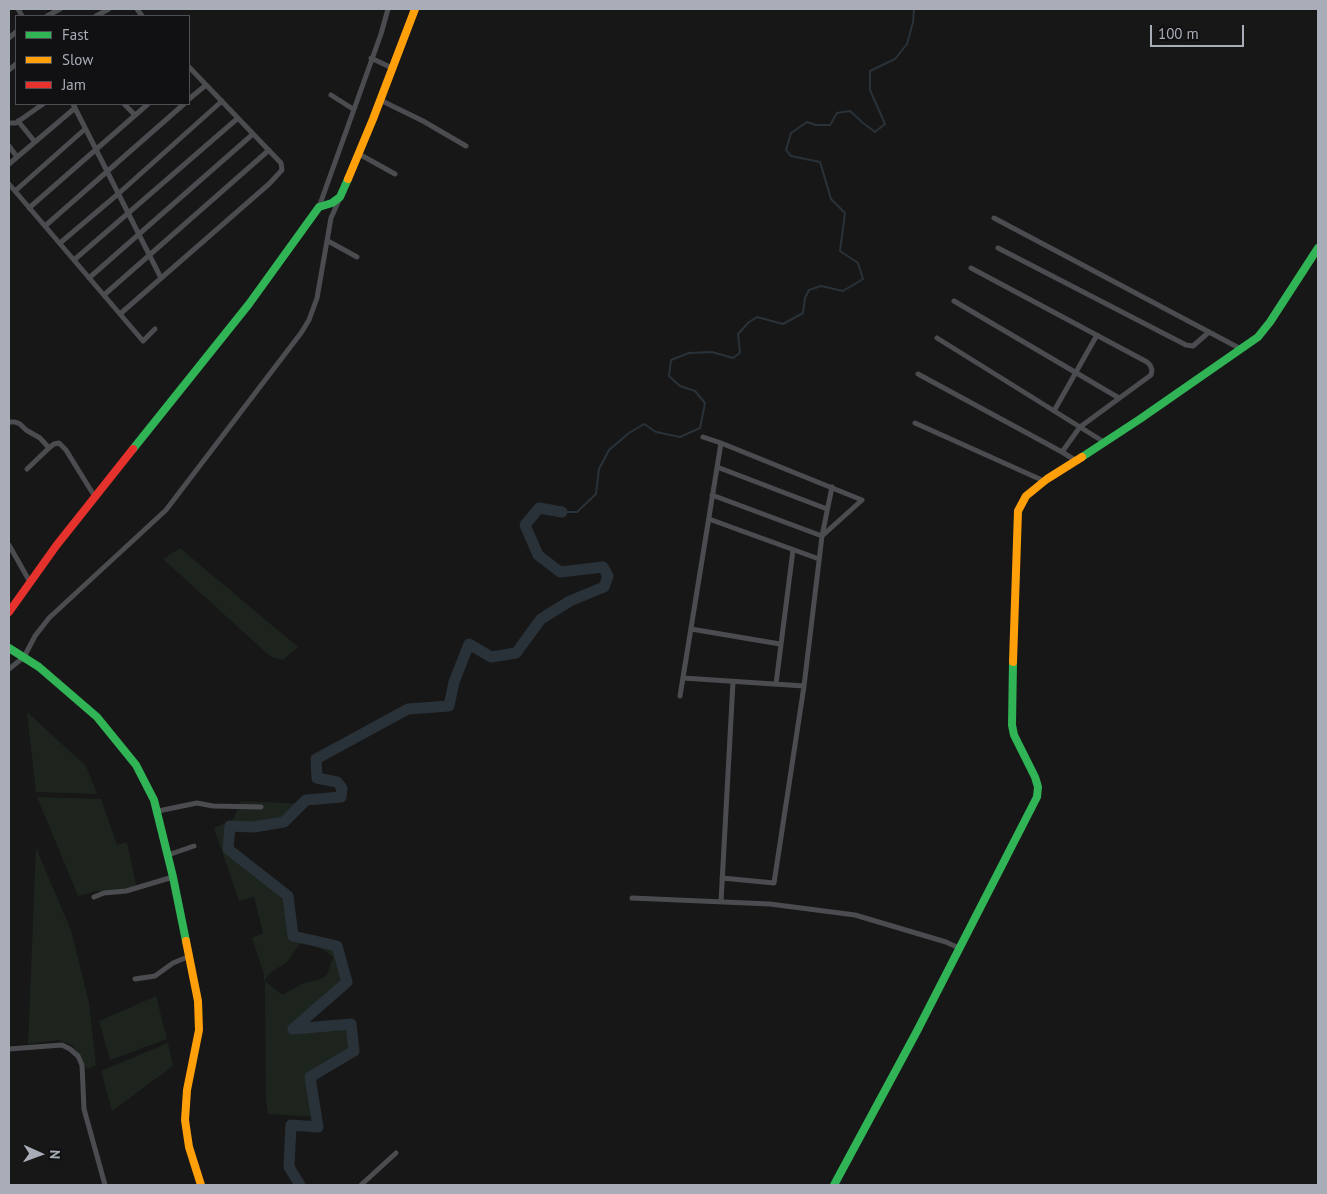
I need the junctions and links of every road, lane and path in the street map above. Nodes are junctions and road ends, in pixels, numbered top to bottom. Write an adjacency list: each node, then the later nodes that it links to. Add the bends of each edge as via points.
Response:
1 (60, 9): 6 (street)
2 (109, 9): 7 (street)
3 (137, 9): 8 (street)
4 (388, 9): 9 (street)
5 (415, 9): 10 (street)
6 (49, 15)
7 (98, 15)
8 (143, 15)
9 (371, 58): 10 (street); 22 (street)
10 (392, 68): 15 (street)
11 (190, 69): 12 (street)
12 (206, 84): 14 (street); 16 (street)
13 (331, 94): 22 (street)
14 (190, 98)
15 (380, 100): 31 (street, via 423,120); 34 (street)
16 (222, 102): 24 (street); 41 (street)
17 (42, 105): 26 (street)
18 (125, 105): 23 (street)
19 (147, 105): 23 (street)
20 (183, 105): 37 (street)
21 (74, 106): 27 (street); 29 (street)
22 (354, 109): 43 (street)
23 (135, 115): 32 (street)
24 (238, 118): 28 (street); 45 (street)
25 (9, 122): 26 (street)
26 (18, 122): 29 (street)
27 (85, 129): 32 (street); 40 (street)
28 (253, 134): 33 (street); 48 (street)
29 (35, 142): 35 (street)
30 (9, 146): 35 (street)
31 (466, 146)
32 (96, 150): 37 (street); 44 (street)
33 (269, 150): 53 (street); 58 (street, via 281,163 282,170)
34 (359, 154): 38 (street); 42 (street)
35 (17, 157): 36 (street)
36 (9, 164)
37 (106, 171): 41 (street); 47 (street)
38 (395, 174)
39 (9, 184): 40 (street)
40 (14, 191): 44 (street)
41 (118, 194): 45 (street); 50 (street)
42 (340, 197): 43 (street); 49 (street, via 331,218)
43 (319, 207): 85 (street, via 249,304)
44 (29, 208): 47 (street)
45 (128, 214): 48 (street); 55 (street)
46 (994, 218): 63 (street)
47 (45, 226): 50 (street)
48 (138, 235): 53 (street); 57 (street)
49 (328, 241): 54 (street); 97 (street, via 316,298 301,333 166,510 49,618)
50 (60, 243): 55 (street)
51 (998, 248): 63 (street, via 1186,345 1193,346)
52 (1318, 248): 66 (street, via 1266,328)
53 (149, 256): 58 (street); 59 (street)
54 (357, 257)
55 (74, 260): 57 (street)
56 (971, 268): 64 (street)
57 (90, 278): 59 (street)
58 (161, 278): 61 (street)
59 (104, 295): 61 (street)
60 (954, 301): 67 (street)
61 (120, 314): 62 (street, via 143,341)
62 (155, 329)
63 (1208, 332): 66 (street)
64 (1097, 335): 67 (street); 69 (street, via 1147,362 1152,370 1151,375)
65 (937, 338): 70 (street)
66 (1242, 349): 76 (street)
67 (1076, 373): 69 (street); 70 (street)
68 (918, 374): 78 (street)
69 (1119, 398): 73 (street)
70 (1054, 410): 73 (street)
71 (9, 422): 77 (street, via 20,424)
72 (915, 423): 82 (street)
73 (1080, 427): 76 (street); 78 (street)
74 (703, 437): 75 (street)
75 (721, 442): 80 (street); 83 (street)
76 (1104, 442): 79 (street)
77 (49, 448): 81 (street); 85 (street, via 59,444 66,450)
78 (1062, 452): 79 (street)
79 (1075, 460): 82 (street)
80 (717, 467): 84 (street); 86 (street)
81 (27, 469)
82 (1044, 481): 113 (street, via 1026,496 1018,511 1012,682 1013,731 1034,773 1037,797)
83 (832, 487): 86 (street); 88 (street, via 862,500)
84 (712, 495): 87 (street); 88 (street)
85 (95, 497): 92 (street)
86 (827, 509): 88 (street)
87 (709, 518): 90 (street); 94 (street)
88 (822, 536): 91 (street)
89 (9, 545): 92 (street)
90 (792, 550): 91 (street); 95 (street)
91 (819, 560): 102 (street)
92 (30, 582): 93 (street)
93 (9, 612)
94 (691, 630): 95 (street); 99 (street)
95 (780, 644): 101 (street)
96 (9, 648): 97 (street)
97 (24, 657): 98 (street); 105 (street, via 71,693 114,736 136,765)
98 (9, 669)
99 (684, 678): 100 (street); 103 (street)
100 (733, 682): 101 (street); 109 (street)
101 (776, 684): 102 (street)
102 (804, 686): 109 (street, via 774,883)
103 (680, 696)
104 (261, 807): 105 (street, via 197,803)
105 (158, 811): 107 (street)
106 (194, 846): 107 (street)
107 (168, 855): 108 (street)
108 (173, 876): 110 (street); 114 (street)
109 (722, 878): 112 (street)
110 (94, 897)
111 (632, 898): 112 (street)
112 (721, 902): 113 (street, via 770,904 855,915)
113 (959, 948): 121 (street)
114 (190, 956): 115 (street, via 155,976); 119 (street, via 199,1020 185,1120 189,1147)
115 (135, 980)
116 (9, 1050): 118 (street, via 62,1045 78,1056 82,1065 84,1109)
117 (396, 1153): 120 (street)
118 (105, 1185)
119 (201, 1185)
120 (361, 1185)
121 (834, 1185)

